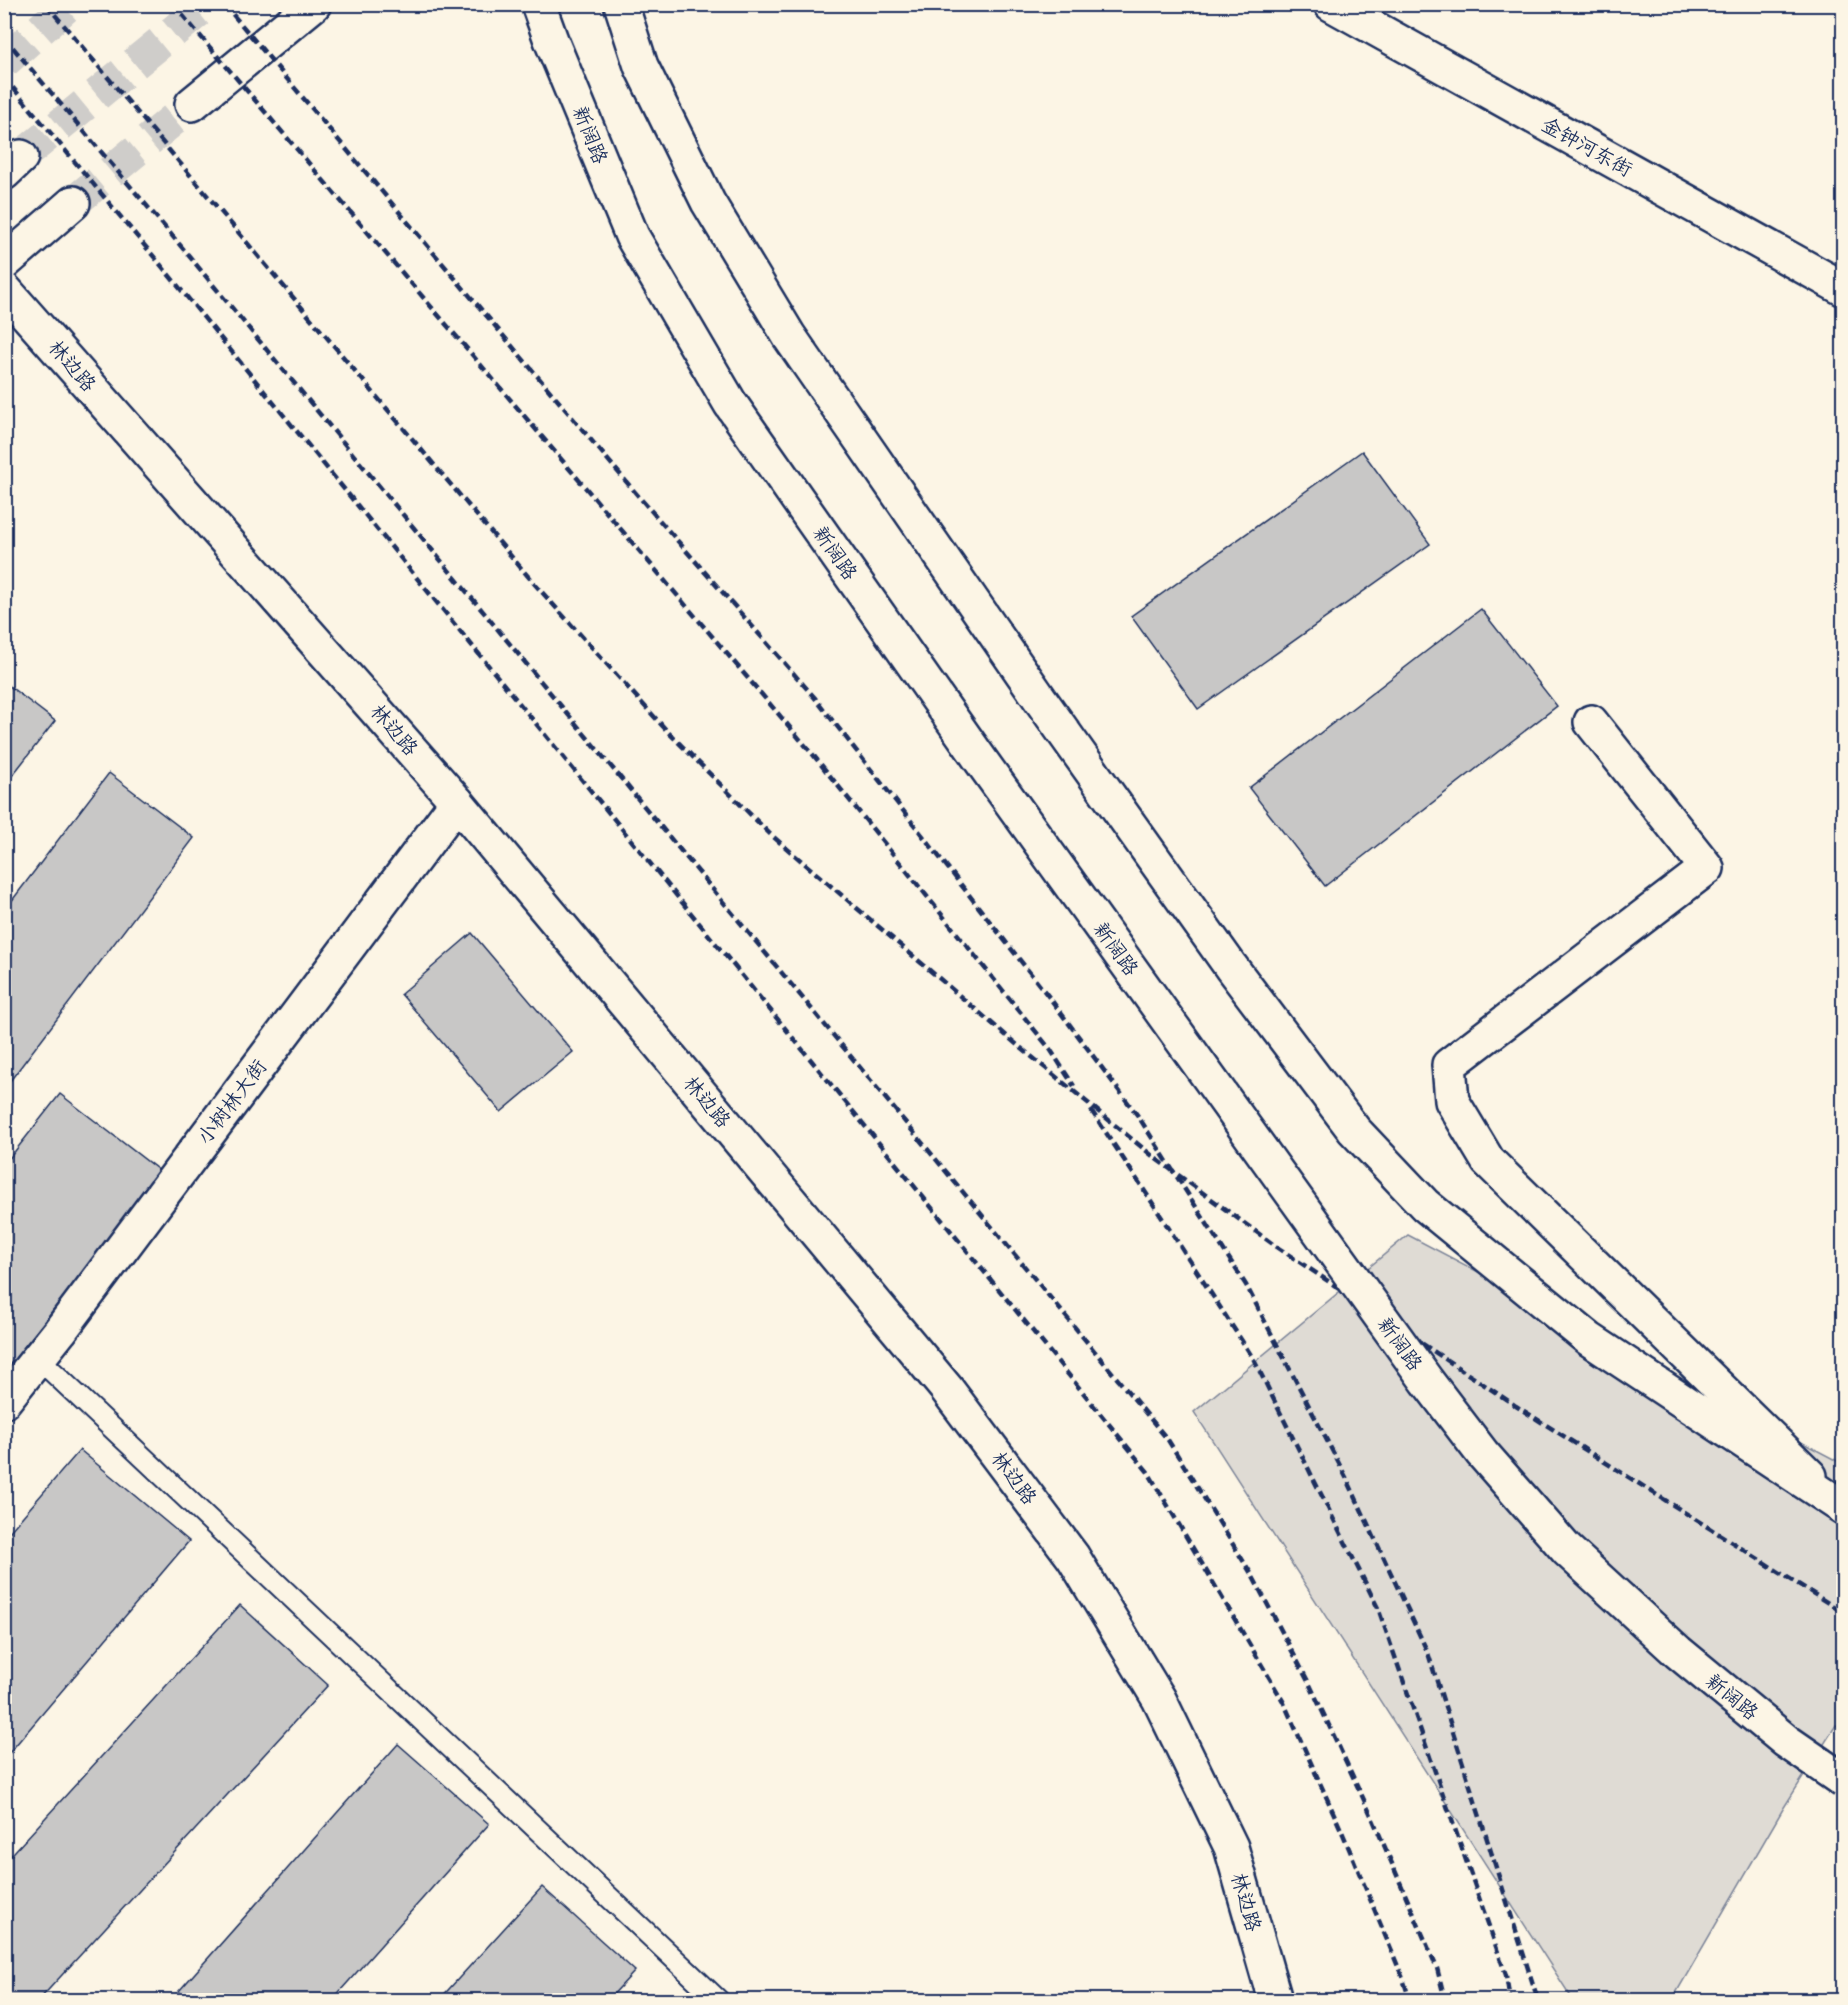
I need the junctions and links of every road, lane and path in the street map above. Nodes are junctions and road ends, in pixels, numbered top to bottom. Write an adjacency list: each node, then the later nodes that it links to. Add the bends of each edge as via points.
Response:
1 (314, 4): 5 (main road)
2 (538, 4): 15 (main road, 新阔路, bridge, via 632,236 730,403 1427,1382 1482,1453 1567,1550 1677,1652 1786,1741)
3 (621, 4): 14 (main road, via 641,66 708,202 789,336 1040,699 1231,967 1354,1130 1425,1205 1589,1339)
4 (1331, 4): 8 (main road, 金钟河东街)
5 (192, 104)
6 (73, 203): 7 (main road)
7 (4, 263)
8 (1844, 288)
9 (4, 289): 11 (main road, 林边路)
10 (1591, 722): 14 (main road, via 1707,868 1449,1065 1452,1101 1488,1161)
11 (457, 802): 12 (main road, 小树林大街); 17 (main road, 林边路, via 946,1388 1073,1557 1159,1699 1231,1847)
12 (38, 1358): 13 (main road, 小树林大街); 16 (lane)
13 (4, 1401)
14 (1843, 1507)
15 (1844, 1781)
16 (718, 2001)
17 (1275, 2001)

